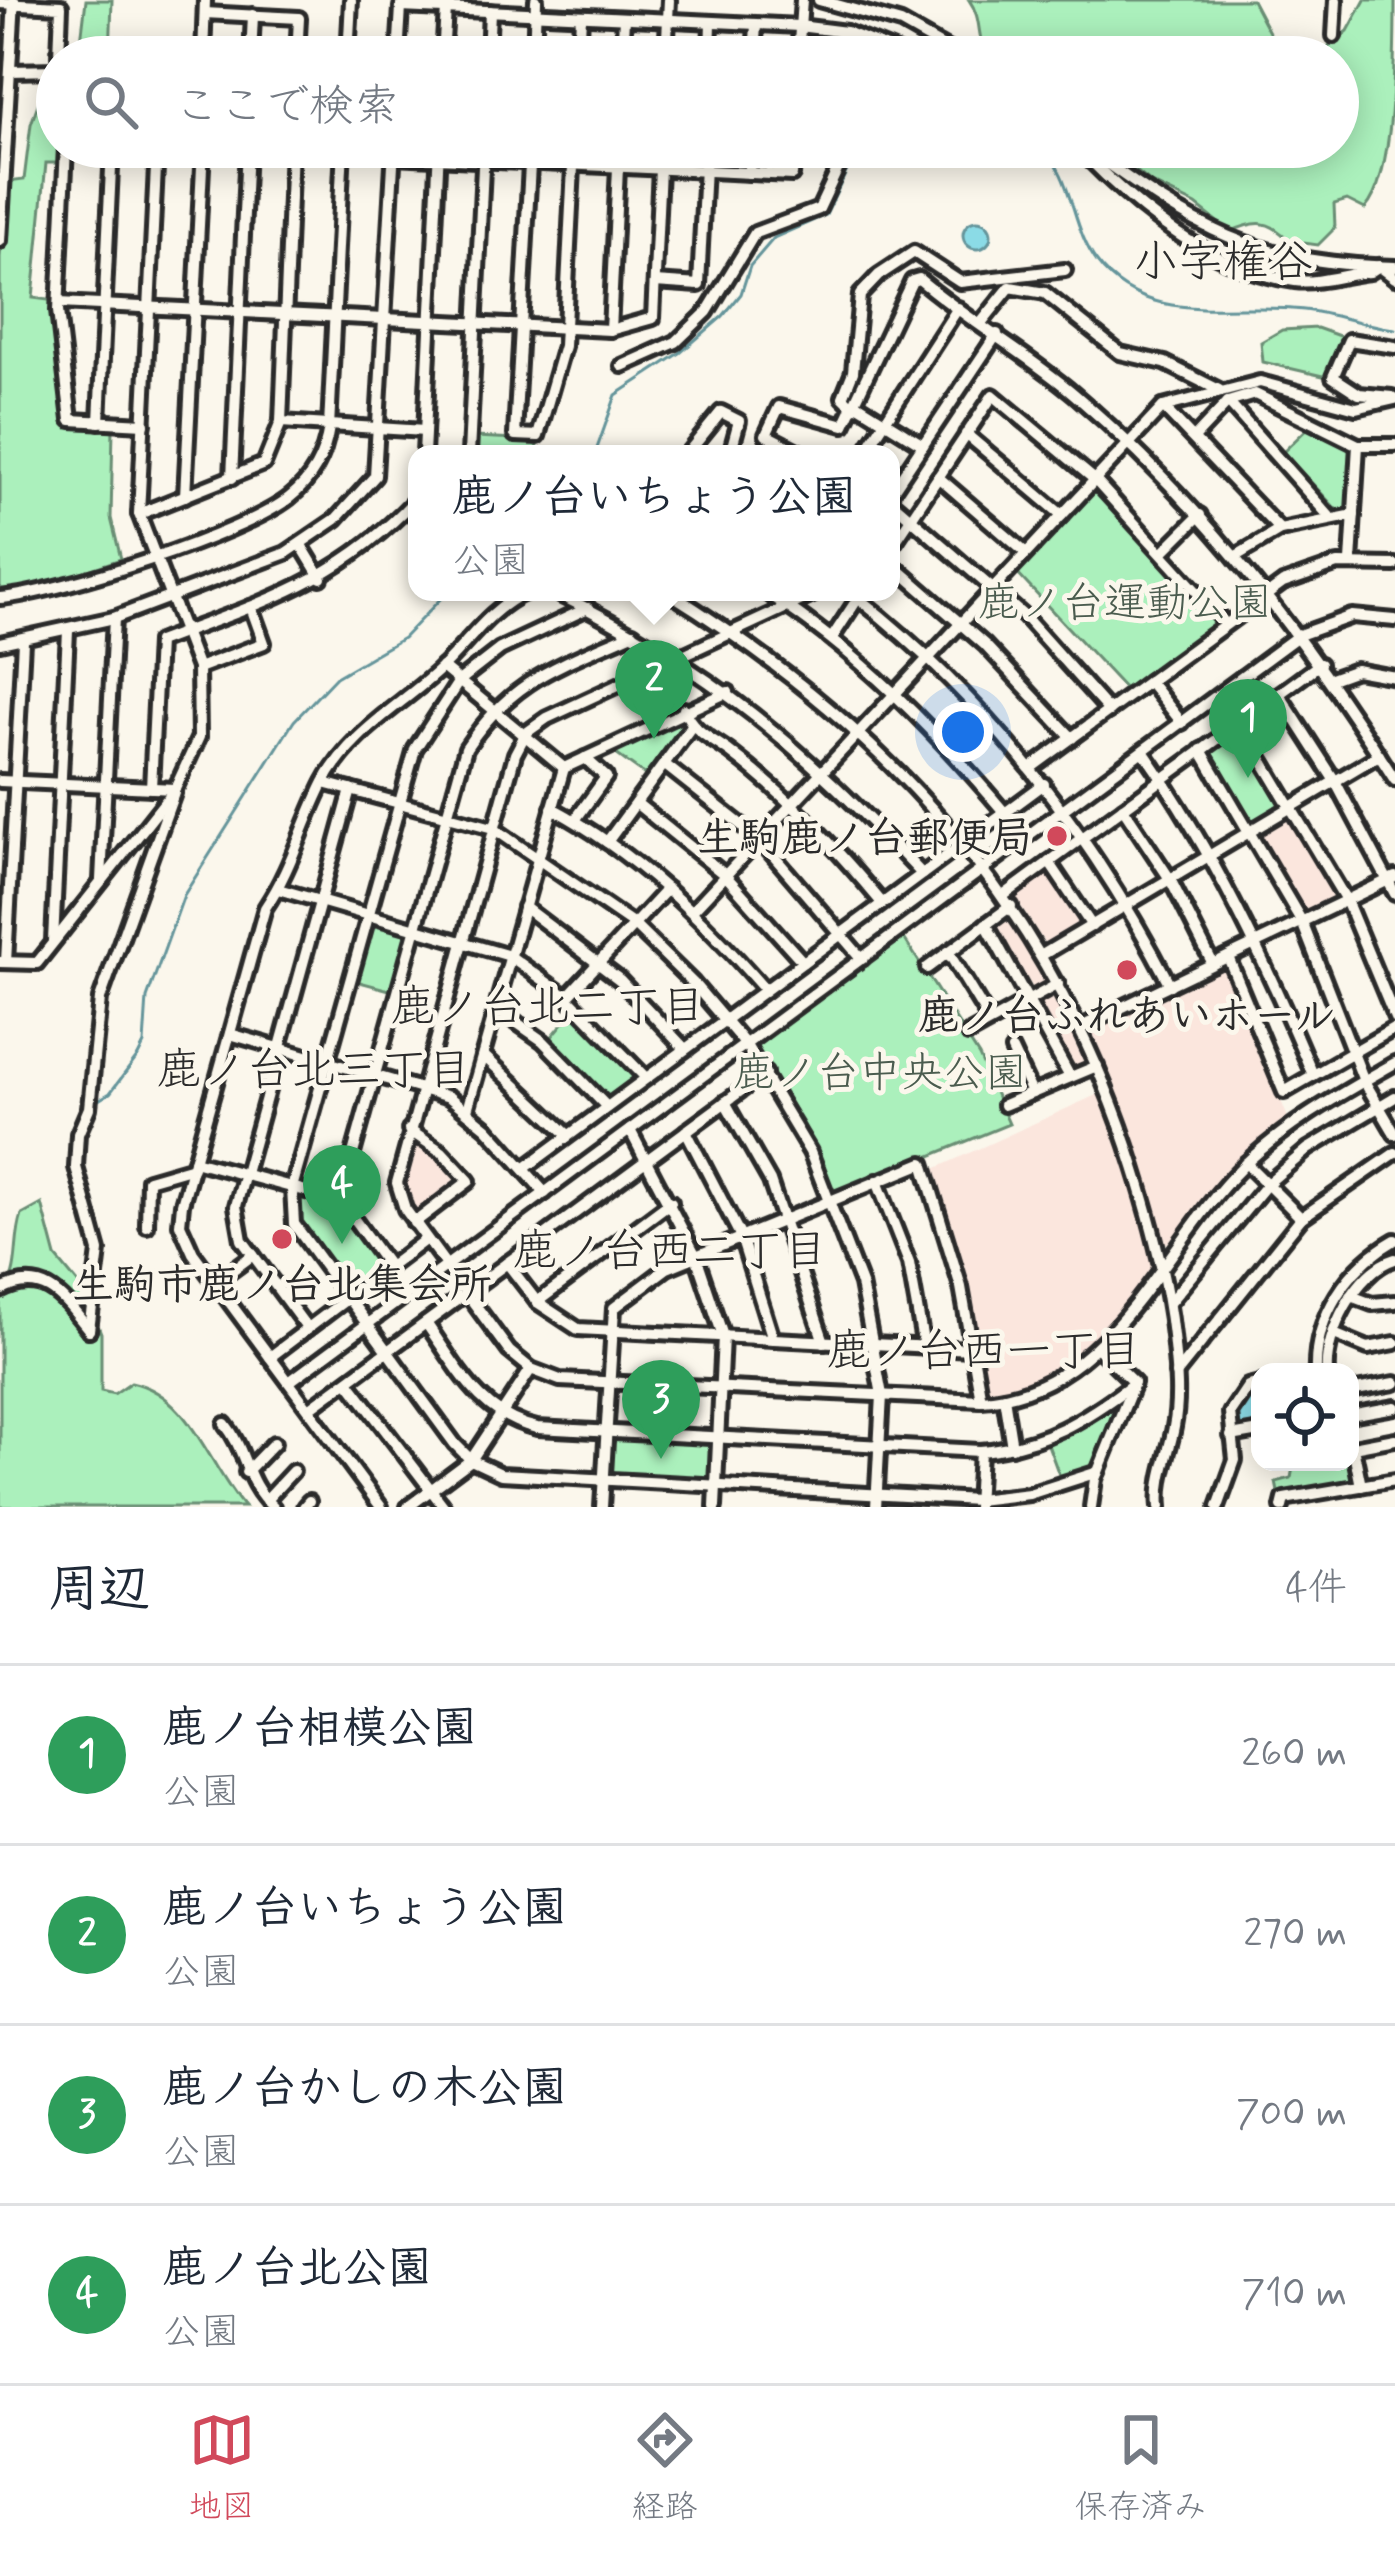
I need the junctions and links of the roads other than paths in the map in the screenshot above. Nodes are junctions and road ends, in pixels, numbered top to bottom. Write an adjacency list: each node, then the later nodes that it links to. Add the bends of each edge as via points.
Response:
1 (351, 0): 24 (street)
2 (536, 0): 12 (street)
3 (669, 0): 16 (street)
4 (802, 0): 19 (street)
5 (819, 0): 37 (street)
6 (1336, 0): 38 (street)
7 (14, 2): 8 (street); 21 (street, via 61,6); 40 (street)
8 (0, 3)
9 (205, 7): 13 (street)
10 (446, 9): 11 (street); 25 (street, via 400,7); 26 (street)
11 (490, 11): 12 (street); 27 (street)
12 (536, 14): 14 (street); 28 (street)
13 (253, 15): 22 (street); 23 (street, via 299,18)
14 (581, 16): 15 (street); 29 (street)
15 (624, 18): 16 (street); 30 (street)
16 (668, 20): 17 (street); 31 (street)
17 (711, 22): 18 (street); 32 (street)
18 (756, 25): 19 (street); 33 (street)
19 (799, 26): 20 (street); 34 (street)
20 (846, 32): 35 (street); 36 (street)
21 (60, 36)
22 (252, 36)
23 (298, 36)
24 (349, 36)
25 (399, 36)
26 (444, 36)
27 (489, 36)
28 (535, 36)
29 (580, 36)
30 (623, 36)
31 (667, 36)
32 (711, 36)
33 (755, 36)
34 (799, 36)
35 (846, 36)
36 (856, 36)
37 (923, 36)
38 (1334, 36)
39 (36, 70): 40 (street)
40 (10, 71): 41 (street)
41 (4, 122): 64 (street)
42 (65, 168): 70 (street)
43 (111, 168): 71 (street)
44 (156, 168): 72 (street)
45 (199, 168): 74 (street)
46 (246, 168): 75 (street)
47 (291, 168): 76 (street)
48 (342, 168): 77 (street)
49 (392, 168): 78 (street)
50 (438, 168): 79 (street)
51 (483, 168): 81 (street)
52 (530, 168): 82 (street)
53 (573, 168): 83 (street)
54 (618, 168): 61 (street); 84 (street)
55 (705, 168): 62 (street)
56 (749, 168): 63 (street)
57 (793, 168): 63 (street, via 793,175)
58 (838, 168): 87 (street, via 819,209 755,233 706,313 676,342)
59 (1103, 168): 65 (street, via 1162,224 1233,260 1299,281)
60 (1110, 168): 65 (street, via 1204,229 1268,254)
61 (660, 169): 62 (street); 69 (street)
62 (705, 171): 63 (street); 69 (street, via 699,285)
63 (749, 172)
64 (0, 242)
65 (1379, 266): 66 (street); 68 (street)
66 (1395, 267)
67 (1065, 270): 91 (street, via 960,282 914,252 879,274 860,296 856,358 843,397)
68 (1395, 278)
69 (655, 282): 84 (street, via 653,318)
70 (58, 303): 71 (street); 93 (street, via 71,420)
71 (104, 305): 72 (street); 93 (street)
72 (148, 307): 74 (street); 96 (street)
73 (958, 308): 80 (street); 91 (street, via 912,281); 95 (street)
74 (194, 310): 75 (street); 116 (street)
75 (239, 312): 76 (street); 113 (street)
76 (283, 314): 77 (street); 94 (street)
77 (333, 317): 78 (street); 97 (street)
78 (385, 320): 79 (street); 98 (street)
79 (430, 322): 81 (street); 99 (street)
80 (981, 323): 85 (street); 88 (street, via 1010,287 1045,293 1120,353)
81 (475, 324): 82 (street); 104 (street)
82 (520, 326): 83 (street); 83 (street, via 514,435 538,436)
83 (566, 329): 84 (street)
84 (610, 330)
85 (997, 334): 102 (street); 111 (street)
86 (1395, 347): 89 (street, via 1349,340 1333,377 1359,394)
87 (622, 366)
88 (1219, 390): 89 (street, via 1273,382 1369,409); 92 (street)
89 (1395, 398)
90 (1228, 402): 101 (street); 109 (street, via 1266,396); 123 (street)
91 (856, 406): 95 (street); 107 (street, via 844,425 779,407 766,435)
92 (1163, 407): 101 (street); 102 (street)
93 (100, 422): 96 (street)
94 (281, 422): 97 (street); 113 (street, via 264,464)
95 (885, 422): 108 (street); 111 (street)
96 (144, 424): 119 (street)
97 (329, 427): 98 (street); 130 (street, via 314,470 290,497)
98 (380, 429): 99 (street); 127 (street, via 375,476)
99 (424, 431): 103 (street)
100 (966, 434): 112 (street); 114 (street, via 993,394); 120 (street)
101 (1195, 436): 125 (street)
102 (1129, 443): 114 (street); 121 (street)
103 (424, 445)
104 (469, 445)
105 (694, 445): 106 (street, via 722,412 739,422)
106 (733, 445)
107 (785, 445)
108 (870, 445)
109 (1358, 445): 110 (street); 122 (street)
110 (1395, 445)
111 (923, 446): 115 (street)
112 (938, 477): 124 (street); 129 (street)
113 (232, 478): 116 (street)
114 (1095, 479): 120 (street); 128 (street)
115 (900, 483)
116 (185, 496): 119 (street)
117 (900, 506): 124 (street)
118 (408, 508): 135 (street)
119 (139, 514): 130 (street)
120 (1062, 515): 129 (street)
121 (1200, 515): 128 (street); 131 (street)
122 (1354, 515): 123 (street); 132 (street)
123 (1329, 516): 125 (street)
124 (911, 518): 126 (street); 136 (street)
125 (1280, 530): 131 (street)
126 (900, 534)
127 (301, 545): 135 (street); 138 (street)
128 (1164, 551): 153 (street)
129 (1026, 553): 136 (street)
130 (154, 554): 138 (street); 139 (street, via 75,584)
131 (1236, 556): 137 (street)
132 (1351, 562): 133 (street); 137 (street)
133 (1395, 565)
134 (900, 571): 152 (street)
135 (321, 578): 147 (street)
136 (994, 588): 152 (street); 176 (street)
137 (1267, 593): 153 (street); 158 (street)
138 (170, 597): 150 (street); 155 (street)
139 (0, 598)
140 (505, 601): 165 (street)
141 (573, 601): 149 (street)
142 (683, 601): 157 (street)
143 (780, 601): 148 (street)
144 (801, 601): 148 (street)
145 (856, 601): 159 (street)
146 (866, 601): 162 (street)
147 (251, 607): 155 (street); 166 (street, via 264,643)
148 (789, 607): 157 (street); 159 (street)
149 (588, 608): 156 (street); 169 (street, via 500,649)
150 (114, 618): 154 (street); 199 (street)
151 (1395, 620): 158 (street, via 1352,616)
152 (961, 623): 162 (street); 182 (street)
153 (1226, 624): 170 (street)
154 (68, 632): 160 (street); 196 (street)
155 (184, 632): 166 (street); 200 (street, via 158,642)
156 (634, 632): 163 (street); 174 (street, via 537,676)
157 (733, 632): 163 (street); 180 (street)
158 (1299, 635): 164 (street); 177 (street)
159 (832, 638): 172 (street)
160 (22, 640): 161 (street); 195 (street)
161 (0, 643)
162 (928, 658): 172 (street); 188 (street)
163 (679, 659): 171 (street); 181 (street)
164 (1320, 664): 168 (street); 173 (street)
165 (442, 667): 169 (street); 197 (street, via 350,742)
166 (198, 668): 201 (street, via 199,737)
167 (1395, 677): 168 (street, via 1356,670)
168 (1331, 679): 185 (street)
169 (459, 681): 174 (street); 203 (street, via 415,748)
170 (1149, 681): 176 (street); 177 (street)
171 (728, 692): 175 (street); 190 (street)
172 (895, 693): 180 (street); 210 (street)
173 (1279, 694): 178 (street); 194 (street)
174 (494, 707): 181 (street); 211 (street, via 466,748)
175 (684, 710): 179 (street); 186 (street)
176 (1109, 711): 182 (street)
177 (1182, 723): 184 (street)
178 (1240, 723): 183 (street); 206 (street)
179 (691, 727): 187 (street); 205 (street)
180 (860, 731): 190 (street); 218 (street)
181 (526, 733): 189 (street); 213 (street)
182 (1072, 738): 188 (street)
183 (1202, 750): 191 (street); 214 (street)
184 (1143, 752): 191 (street); 209 (street)
185 (1379, 755): 192 (street); 194 (street)
186 (585, 758): 189 (street); 212 (street, via 606,777)
187 (664, 764): 204 (street); 216 (street)
188 (1032, 767): 198 (street)
189 (564, 768): 207 (street)
190 (824, 770): 205 (street); 223 (street)
191 (1162, 779): 208 (street); 219 (street)
192 (1395, 780)
193 (0, 781): 195 (street)
194 (1335, 781): 206 (street); 225 (street)
195 (16, 782): 196 (street); 253 (street)
196 (61, 783): 199 (street); 247 (street)
197 (324, 783): 202 (street); 229 (street)
198 (1044, 784): 209 (street); 210 (street)
199 (106, 785): 200 (street); 227 (street)
200 (151, 788): 201 (street)
201 (175, 789): 227 (street); 327 (street, via 100,999 92,1092 78,1134 76,1167 98,1251 89,1330 46,1285 23,1280)
202 (351, 790): 203 (street); 233 (street)
203 (397, 803): 211 (street); 238 (street)
204 (636, 803): 217 (street); 224 (street)
205 (791, 805): 216 (street); 234 (street)
206 (1294, 806): 214 (street); 231 (street)
207 (552, 808): 212 (street); 220 (street)
208 (1123, 808): 215 (street); 226 (street)
209 (1062, 811): 215 (street); 222 (street)
210 (1005, 813): 218 (street)
211 (446, 818): 213 (street); 243 (street)
212 (575, 820): 217 (street)
213 (493, 828): 220 (street); 245 (street)
214 (1252, 830): 219 (street); 239 (street)
215 (1083, 837): 221 (street); 235 (street)
216 (759, 839): 224 (street); 244 (street)
217 (608, 842): 228 (street)
218 (963, 844): 222 (street); 223 (street)
219 (1211, 855): 226 (street); 246 (street)
220 (538, 857): 236 (street); 240 (street)
221 (1049, 862): 232 (street); 242 (street)
222 (983, 870): 232 (street); 252 (street)
223 (922, 874): 234 (street)
224 (725, 875): 237 (street); 255 (street)
225 (1392, 878): 230 (street); 231 (street)
226 (1170, 879): 235 (street); 256 (street)
227 (101, 883): 247 (street)
228 (668, 889): 237 (street); 240 (street)
229 (278, 890): 233 (street); 269 (street, via 265,908)
230 (1395, 894)
231 (1346, 900): 239 (street); 264 (street)
232 (1007, 901): 241 (street); 249 (street)
233 (320, 902): 238 (street); 272 (street)
234 (882, 903): 244 (street)
235 (1128, 904): 242 (street); 259 (street)
236 (524, 908): 250 (street); 254 (street)
237 (693, 910): 260 (street)
238 (367, 915): 243 (street); 277 (street)
239 (1302, 922): 246 (street); 275 (street)
240 (634, 925): 254 (street); 265 (street)
241 (986, 925): 248 (street); 262 (street)
242 (1092, 926): 249 (street)
243 (413, 928): 245 (street); 281 (street)
244 (842, 933): 252 (street); 255 (street)
245 (461, 942): 250 (street); 286 (street)
246 (1258, 943): 251 (street); 282 (street)
247 (53, 944): 253 (street, via 37,963)
248 (948, 952): 257 (street); 266 (street)
249 (1042, 955): 258 (street)
250 (510, 956): 261 (street); 263 (street)
251 (1228, 957): 256 (street); 282 (street, via 1283,1092)
252 (862, 959): 271 (street)
253 (3, 962)
254 (600, 962): 261 (street); 273 (street)
255 (803, 962): 260 (street)
256 (1214, 964): 259 (street)
257 (927, 968)
258 (1058, 984): 262 (street); 267 (street)
259 (1170, 985): 267 (street)
260 (765, 990): 265 (street)
261 (567, 997): 284 (street)
262 (1031, 999): 266 (street); 283 (street)
263 (496, 1008): 276 (street); 291 (street, via 543,1041)
264 (1395, 1018)
265 (726, 1019): 271 (street); 273 (street)
266 (990, 1022): 270 (street)
267 (1081, 1028): 279 (street)
268 (1395, 1028): 275 (street)
269 (230, 1034): 272 (street); 302 (street)
270 (968, 1034)
271 (746, 1045): 280 (street); 295 (street)
272 (278, 1047): 277 (street); 304 (street)
273 (685, 1049): 284 (street)
274 (1012, 1050): 287 (street)
275 (1355, 1051): 282 (street); 285 (street)
276 (483, 1055): 293 (street); 298 (street)
277 (326, 1061): 281 (street); 307 (street)
278 (1395, 1063): 285 (street)
279 (1097, 1066): 283 (street); 325 (street)
280 (765, 1072): 289 (street); 310 (street)
281 (372, 1073): 286 (street); 309 (street)
282 (1313, 1075)
283 (1070, 1077): 287 (street)
284 (646, 1078): 291 (street)
285 (1364, 1081): 292 (street); 301 (street)
286 (422, 1088): 293 (street); 294 (street)
287 (1032, 1093): 290 (street)
288 (1395, 1097): 292 (street)
289 (725, 1102): 296 (street); 313 (street)
290 (1004, 1105)
291 (607, 1107): 298 (street)
292 (1379, 1107): 297 (street); 306 (street)
293 (467, 1110): 303 (street)
294 (410, 1130): 314 (street, via 397,1184); 314 (street, via 469,1181)
295 (630, 1130): 300 (street); 308 (street)
296 (686, 1131): 300 (street); 316 (street)
297 (1395, 1134)
298 (568, 1136): 303 (street)
299 (1395, 1153): 312 (street)
300 (647, 1159): 311 (street); 322 (street)
301 (1246, 1162): 306 (street); 325 (street)
302 (194, 1164): 304 (street); 315 (street, via 148,1180); 326 (street, via 180,1224)
303 (525, 1168): 308 (street)
304 (243, 1174): 307 (street); 319 (street, via 235,1216)
305 (877, 1181): 310 (street); 344 (street, via 909,1263); 346 (street, via 923,1162)
306 (1267, 1184): 312 (street); 333 (street)
307 (292, 1188): 309 (street); 330 (street, via 294,1224)
308 (545, 1193): 323 (street)
309 (340, 1200): 324 (street)
310 (833, 1200): 313 (street); 343 (street)
311 (671, 1202): 320 (street); 331 (street)
312 (1300, 1218): 352 (street)
313 (785, 1219): 316 (street); 341 (street)
314 (414, 1222): 317 (street)
315 (147, 1226)
316 (741, 1237): 320 (street); 340 (street)
317 (427, 1240): 323 (street); 324 (street)
318 (1395, 1240): 349 (street, via 1350,1271 1315,1345)
319 (253, 1255): 326 (street); 336 (street)
320 (696, 1256): 337 (street, via 630,1292 614,1308); 339 (street)
321 (1395, 1259): 329 (street, via 1362,1277)
322 (507, 1263): 328 (street); 331 (street)
323 (447, 1265): 328 (street); 335 (street)
324 (388, 1266): 330 (street)
325 (1160, 1268): 333 (street); 345 (street)
326 (215, 1283): 348 (street)
327 (0, 1291)
328 (466, 1293): 334 (street); 351 (street)
329 (1352, 1297): 332 (street); 338 (street)
330 (348, 1298): 335 (street); 336 (street)
331 (537, 1302): 337 (street, via 578,1329)
332 (1395, 1302)
333 (1169, 1303): 352 (street)
334 (426, 1323): 347 (street); 367 (street)
335 (368, 1324): 347 (street); 354 (street)
336 (307, 1328): 348 (street)
337 (611, 1331): 339 (street); 355 (street)
338 (1334, 1334): 342 (street, via 1368,1348); 350 (street)
339 (723, 1336): 340 (street); 359 (street)
340 (772, 1339): 341 (street)
341 (824, 1342): 343 (street)
342 (1395, 1343)
343 (874, 1344): 344 (street); 361 (street)
344 (924, 1347): 346 (street)
345 (1098, 1348): 356 (street); 362 (street, via 1051,1382)
346 (972, 1349): 363 (street)
347 (387, 1351): 353 (street); 378 (street)
348 (270, 1357): 354 (street)
349 (1316, 1363)
350 (1327, 1363)
351 (531, 1370): 355 (street); 367 (street)
352 (1177, 1373): 396 (street)
353 (348, 1381): 365 (street); 386 (street)
354 (289, 1382): 365 (street)
355 (608, 1382): 359 (street); 369 (street)
356 (1134, 1383): 376 (street, via 1079,1424); 381 (street)
357 (1395, 1383): 360 (street)
358 (1251, 1385): 371 (street, via 1235,1403)
359 (721, 1388): 361 (street); 372 (street)
360 (1359, 1389)
361 (882, 1395): 363 (street); 375 (street)
362 (1004, 1397): 363 (street); 376 (street)
363 (981, 1400)
364 (1395, 1407): 366 (street)
365 (309, 1409): 390 (street)
366 (1359, 1413)
367 (501, 1417): 369 (street); 378 (street)
368 (225, 1424): 380 (street)
369 (606, 1432): 372 (street); 382 (street)
370 (1251, 1433): 371 (street)
371 (1231, 1436): 397 (street, via 1235,1460)
372 (718, 1438): 375 (street); 384 (street)
373 (1395, 1439): 385 (street, via 1353,1447)
374 (274, 1443): 380 (street)
375 (879, 1446): 377 (street); 387 (street)
376 (1012, 1448): 377 (street)
377 (980, 1451): 388 (street)
378 (471, 1460): 382 (street, via 501,1474); 386 (street)
379 (293, 1471): 389 (street)
380 (246, 1472): 389 (street)
381 (1098, 1472): 388 (street); 395 (street)
382 (604, 1480): 384 (street); 393 (street)
383 (1395, 1480): 385 (street)
384 (716, 1486): 387 (street); 394 (street)
385 (1361, 1486): 398 (street, via 1284,1499)
386 (428, 1492): 391 (street); 392 (street)
387 (877, 1501): 388 (street)
388 (977, 1503)
389 (269, 1504)
390 (381, 1507)
391 (408, 1507)
392 (444, 1507)
393 (602, 1507)
394 (715, 1507)
395 (1091, 1507)
396 (1160, 1507)
397 (1218, 1507)
398 (1282, 1507)

